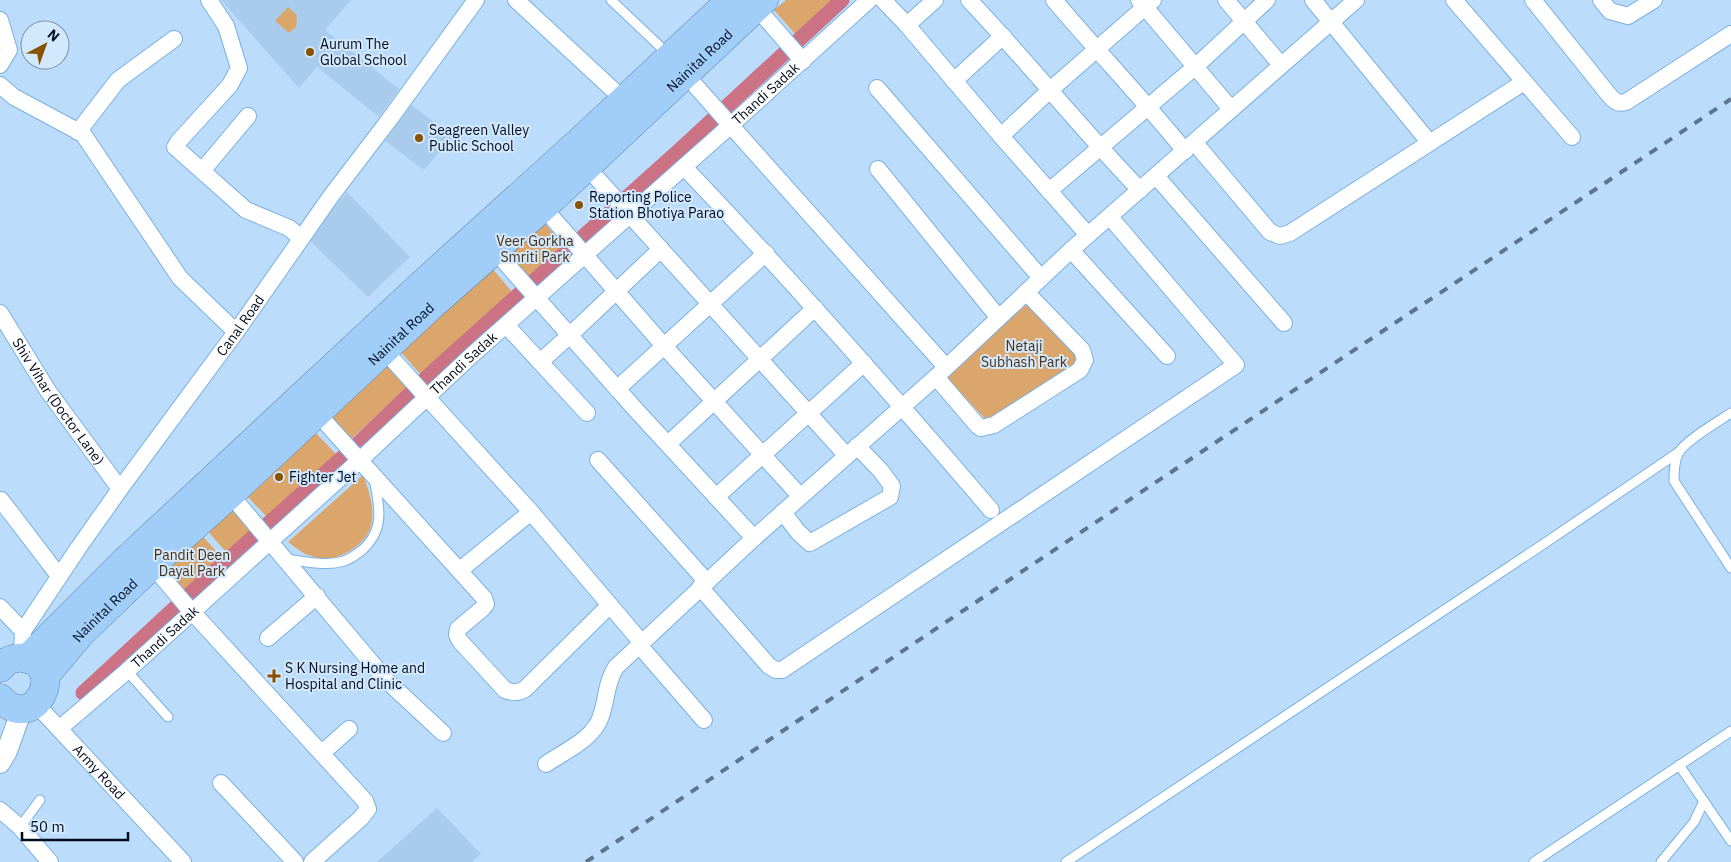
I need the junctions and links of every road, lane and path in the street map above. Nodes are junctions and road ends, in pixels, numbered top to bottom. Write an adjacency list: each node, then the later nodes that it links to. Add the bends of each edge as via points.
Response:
1 (208, 0): 52 (street, via 226,26 239,68 230,85 175,147)
2 (476, 0): 60 (street, Canal Road)
3 (516, 0): 38 (street)
4 (611, 0): 30 (lane)
5 (869, 0): 28 (street, Thandi Sadak)
6 (884, 0): 23 (street)
7 (935, 0): 23 (street)
8 (969, 0): 25 (street)
9 (1054, 0): 27 (street)
10 (1226, 0): 22 (street)
11 (1267, 0): 22 (street)
12 (1313, 0): 21 (street)
13 (1356, 0): 21 (street)
14 (1454, 0): 34 (street)
15 (1533, 0): 24 (street, via 1614,101 1619,103 1626,102)
16 (1601, 0): 17 (street, via 1610,10 1628,16)
17 (1654, 0)
18 (751, 2): 28 (street); 30 (highway, Nainital Road)
19 (1146, 2): 27 (street); 32 (street)
20 (0, 20): 29 (street, via 9,50)
21 (1331, 21): 31 (street); 46 (street)
22 (1244, 22): 31 (street); 32 (street)
23 (907, 25): 33 (street)
24 (1731, 34)
25 (1003, 36): 33 (street); 37 (street)
26 (174, 39): 43 (street, via 118,80)
27 (1096, 49): 37 (street); 39 (street)
28 (795, 52): 42 (street, Thandi Sadak)
29 (0, 65)
30 (678, 65): 38 (highway, Nainital Road); 42 (street); 49 (highway, Nainital Road)
31 (1281, 65): 40 (street)
32 (1195, 67): 39 (street); 40 (street)
33 (954, 81): 44 (street)
34 (1524, 82): 45 (street); 46 (street)
35 (0, 85): 43 (street, via 14,97)
36 (877, 88): 66 (street)
37 (1049, 90): 44 (street); 48 (street)
38 (624, 100): 49 (highway, Nainital Road)
39 (1149, 107): 47 (street); 48 (street)
40 (1231, 109): 47 (street)
41 (248, 116): 52 (street)
42 (724, 117): 50 (street, Thandi Sadak); 84 (street)
43 (78, 132): 76 (street, via 83,134 180,278)
44 (1001, 136): 55 (street)
45 (1572, 137)
46 (1430, 142): 47 (street, via 1280,236 1270,232)
47 (1190, 147): 53 (street)
48 (1100, 148): 54 (street); 55 (street)
49 (578, 158): 56 (highway, Nainital Road); 57 (street); 100 (highway, Nainital Road, via 422,285)
50 (684, 167): 57 (street, Thandi Sadak); 65 (street)
51 (878, 169): 73 (street)
52 (202, 171): 60 (street, via 246,210 288,228)
53 (1156, 176): 54 (street); 74 (street)
54 (1140, 190): 58 (street)
55 (1048, 191): 59 (street)
56 (543, 207): 61 (street); 63 (highway, Nainital Road)
57 (623, 208): 61 (street, Thandi Sadak); 62 (street)
58 (1110, 217): 59 (street); 115 (street, via 1236,365 782,670 769,666)
59 (1088, 235): 64 (street)
60 (301, 238): 76 (street, Canal Road)
61 (578, 249): 67 (street, Thandi Sadak); 68 (street)
62 (661, 249): 68 (street); 70 (street)
63 (494, 250): 67 (street); 79 (highway, Nainital Road)
64 (1072, 250): 66 (street); 80 (street)
65 (766, 253): 70 (street); 71 (street)
66 (1041, 278): 69 (street)
67 (530, 291): 75 (street, Thandi Sadak); 77 (street)
68 (616, 292): 77 (street); 78 (street)
69 (1026, 292): 73 (street); 84 (street, via 1082,350 1085,360 1080,370 994,425 981,428)
70 (711, 303): 78 (street); 81 (street)
71 (815, 308): 81 (street); 83 (street)
72 (0, 313): 101 (street, Shiv Vihar (Doctor Lane), via 48,391)
73 (998, 317): 84 (street)
74 (1284, 323)
75 (506, 325): 82 (street); 86 (street, Thandi Sadak)
76 (236, 332): 101 (street, Canal Road)
77 (570, 335): 82 (street); 85 (street)
78 (664, 346): 85 (street); 87 (street)
79 (384, 350): 86 (street); 89 (highway, Nainital Road)
80 (1167, 356)
81 (760, 358): 87 (street); 91 (street)
82 (540, 362): 90 (street)
83 (864, 363): 88 (street); 91 (street)
84 (941, 372): 88 (street)
85 (617, 389): 93 (street)
86 (422, 391): 96 (street, Thandi Sadak); 106 (street)
87 (714, 402): 93 (street); 97 (street)
88 (902, 406): 94 (street); 105 (street)
89 (317, 413): 96 (street); 100 (highway, Nainital Road)
90 (587, 413)
91 (809, 413): 94 (street); 97 (street)
92 (1731, 413): 95 (lane)
93 (668, 444): 103 (street)
94 (851, 450): 102 (street); 107 (street, via 881,470 892,486 890,497 810,543)
95 (1679, 452): 112 (lane, via 1674,481); 146 (lane)
96 (354, 453): 99 (street); 108 (street, Thandi Sadak)
97 (762, 455): 102 (street); 103 (street)
98 (598, 460): 115 (street)
99 (374, 476): 110 (lane, via 378,524 368,545 340,563); 113 (street)
100 (222, 486): 108 (street); 111 (highway, Nainital Road); 123 (highway, Nainital Road, via 126,560)
101 (120, 489): 114 (street, Canal Road)
102 (800, 496): 107 (street)
103 (716, 497): 109 (street)
104 (1, 500): 114 (street)
105 (991, 510)
106 (531, 512): 113 (street); 118 (street)
107 (783, 512): 109 (street)
108 (264, 534): 110 (street); 117 (street, Thandi Sadak)
109 (754, 538): 115 (street)
110 (285, 559): 116 (street)
111 (152, 565): 117 (street); 123 (highway, Nainital Road, via 82,632)
112 (1731, 568)
113 (460, 570): 118 (street, via 486,604 458,630 457,636 505,690 512,693 525,689)
114 (59, 576): 120 (street, Canal Road)
115 (704, 585): 122 (street)
116 (317, 596): 121 (street); 131 (street, via 386,680)
117 (186, 604): 124 (street, Thandi Sadak); 133 (street)
118 (610, 605): 122 (street)
119 (0, 607): 120 (street)
120 (24, 631): 123 (street, Canal Road)
121 (268, 638)
122 (641, 644): 127 (street); 134 (street, via 610,675 602,715 596,727)
123 (24, 665): 125 (highway, via 44,691)
124 (128, 672): 126 (lane); 128 (street, Thandi Sadak)
125 (12, 704): 128 (street, Army Road); 132 (street)
126 (168, 717)
127 (704, 720)
128 (60, 728): 144 (street, Army Road)
129 (348, 729): 133 (street)
130 (1731, 731): 135 (lane)
131 (443, 734)
132 (2, 750)
133 (322, 753): 145 (street, via 365,801 368,809)
134 (546, 764)
135 (1679, 765): 138 (lane); 147 (lane)
136 (221, 783): 142 (street)
137 (40, 800): 140 (lane)
138 (1704, 801): 141 (lane); 148 (lane, via 1694,822)
139 (0, 810): 140 (street)
140 (20, 827): 143 (street)
141 (1731, 841)
142 (286, 859)
143 (50, 862)
144 (182, 862)
145 (312, 862)
146 (1066, 862)
147 (1534, 862)
148 (1661, 862)

